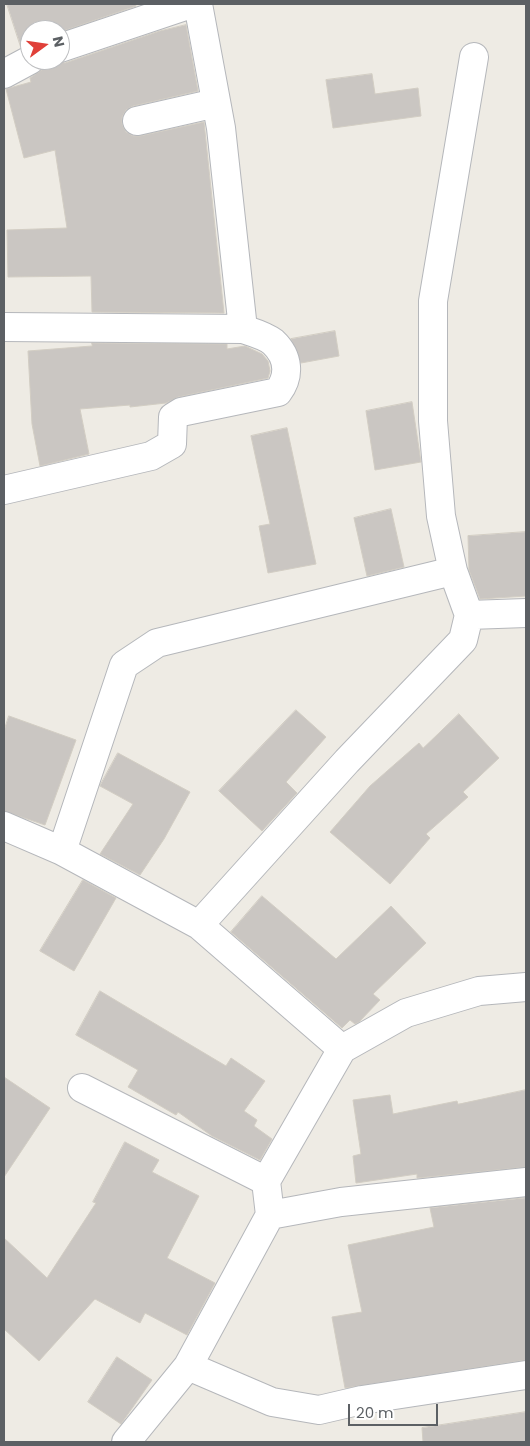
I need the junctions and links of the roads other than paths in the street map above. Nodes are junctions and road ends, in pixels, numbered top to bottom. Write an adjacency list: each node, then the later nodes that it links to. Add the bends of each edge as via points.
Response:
1 (191, 4): 3 (street)
2 (198, 4): 7 (street)
3 (70, 45)
4 (474, 57): 12 (street, via 433,301 433,421 441,516)
5 (20, 65): 6 (street)
6 (4, 74)
7 (216, 104): 8 (street); 10 (street)
8 (137, 121)
9 (4, 328): 10 (street)
10 (244, 328): 11 (street, via 272,342 283,356 288,371 278,392 181,412 173,417 172,444 151,456)
11 (4, 490)
12 (453, 571): 14 (street); 16 (street, via 157,643 124,665)
13 (526, 613): 14 (street)
14 (469, 615): 17 (street, via 462,640)
15 (4, 826): 16 (street)
16 (62, 851): 17 (street)
17 (199, 925): 19 (street)
18 (526, 987): 19 (street, via 479,991 406,1013)
19 (342, 1049): 21 (street)
20 (82, 1088): 21 (street)
21 (266, 1182): 23 (street)
22 (526, 1182): 23 (street, via 341,1202)
23 (270, 1215): 24 (street)
24 (188, 1366): 25 (street, via 272,1402 319,1410 362,1400); 26 (street)
25 (526, 1375)
26 (126, 1442)

